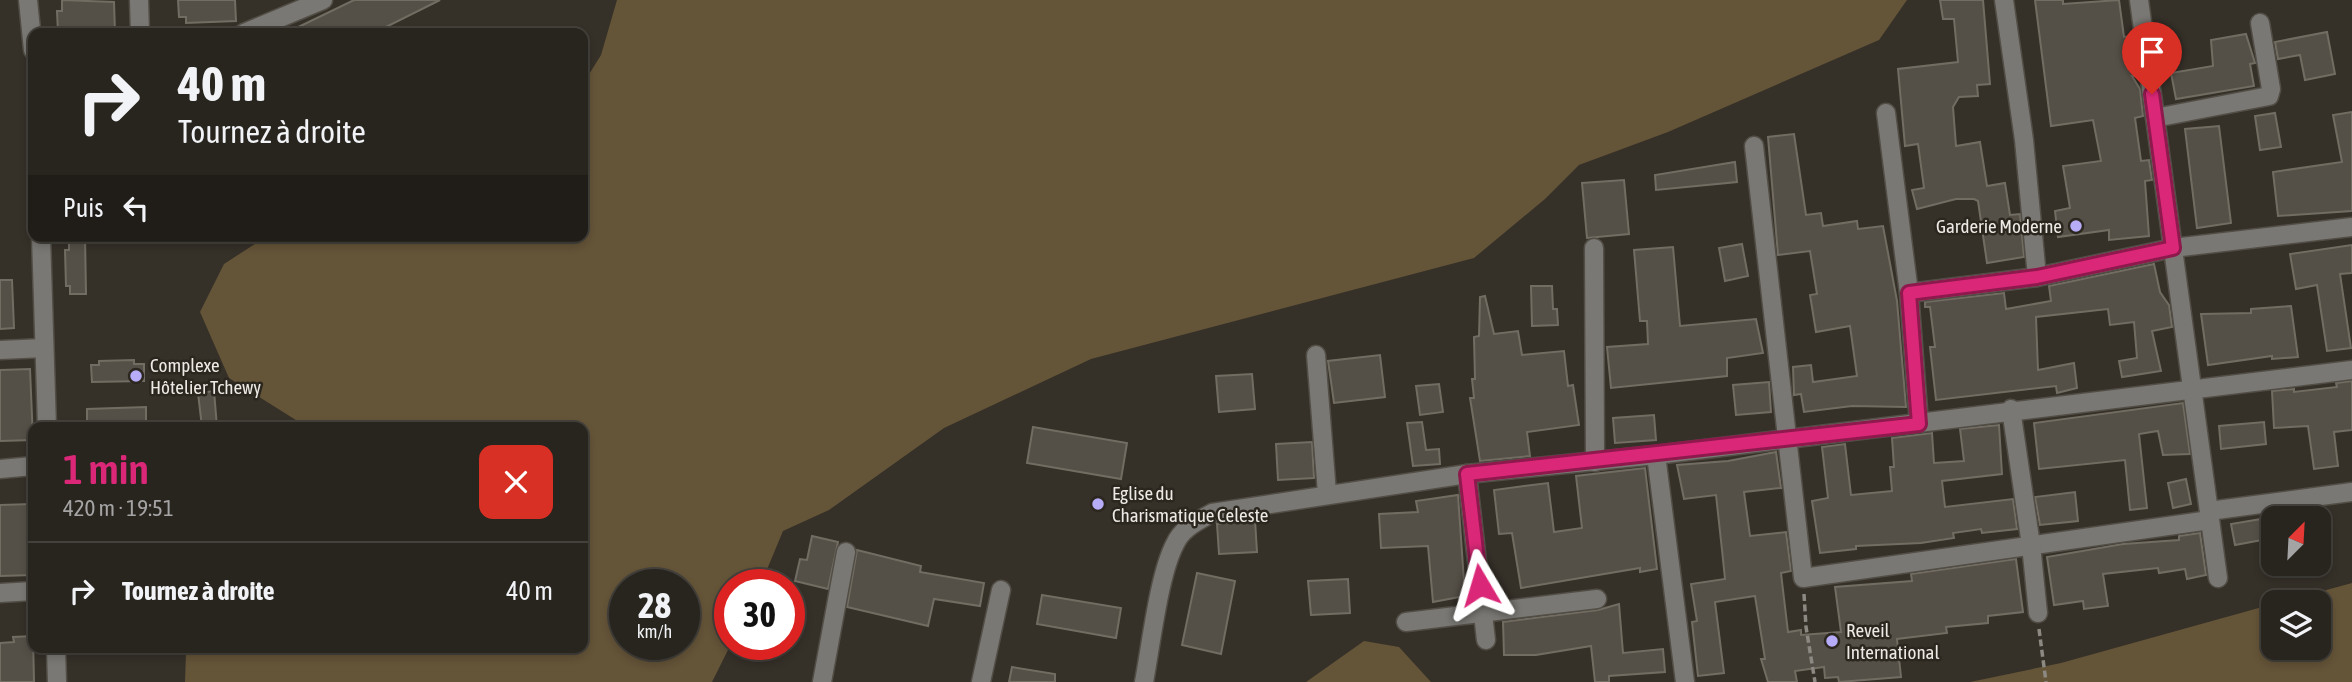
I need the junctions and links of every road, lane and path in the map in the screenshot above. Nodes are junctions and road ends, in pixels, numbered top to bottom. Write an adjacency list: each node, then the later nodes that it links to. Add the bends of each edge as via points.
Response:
1 (28, 0): 7 (street)
2 (139, 0): 8 (street)
3 (323, 0): 9 (street)
4 (2004, 0): 17 (street)
5 (2139, 0): 11 (street)
6 (2260, 23): 11 (street, via 2269,96)
7 (31, 28)
8 (140, 28)
9 (256, 28)
10 (1886, 113): 18 (street)
11 (2155, 118): 16 (street)
12 (1754, 146): 27 (street)
13 (2352, 227): 16 (street)
14 (41, 242): 19 (street)
15 (1594, 248): 29 (street)
16 (2173, 248): 17 (street); 23 (street)
17 (2037, 277): 18 (street)
18 (1909, 293): 26 (street)
19 (44, 348): 20 (street); 25 (street)
20 (0, 350)
21 (1316, 355): 34 (street)
22 (2352, 370): 23 (street)
23 (2192, 390): 24 (street); 35 (street)
24 (2011, 409): 26 (street); 36 (street)
25 (47, 422)
26 (1919, 424): 27 (street)
27 (1788, 437): 28 (street); 38 (street)
28 (1656, 455): 29 (street); 54 (street)
29 (1595, 462): 32 (street)
30 (28, 466): 31 (street)
31 (0, 469)
32 (1467, 474): 34 (street); 45 (street)
33 (2352, 492): 35 (street)
34 (1327, 493): 53 (street, via 1212,513 1192,523 1175,542)
35 (2209, 515): 36 (street); 39 (street)
36 (2031, 545): 38 (street); 44 (street)
37 (846, 552): 51 (street)
38 (1803, 578): 55 (path, via 1805,627)
39 (2218, 578)
40 (1000, 590): 52 (street)
41 (28, 591): 42 (street)
42 (0, 593)
43 (1597, 599): 45 (street)
44 (2038, 612)
45 (1483, 613): 46 (street); 47 (street)
46 (1406, 622)
47 (1486, 640)
48 (2042, 648): 56 (path)
49 (56, 653): 50 (street)
50 (57, 682)
51 (822, 682)
52 (981, 682)
53 (1144, 682)
54 (1685, 682)
55 (1815, 682)
56 (2046, 682)

